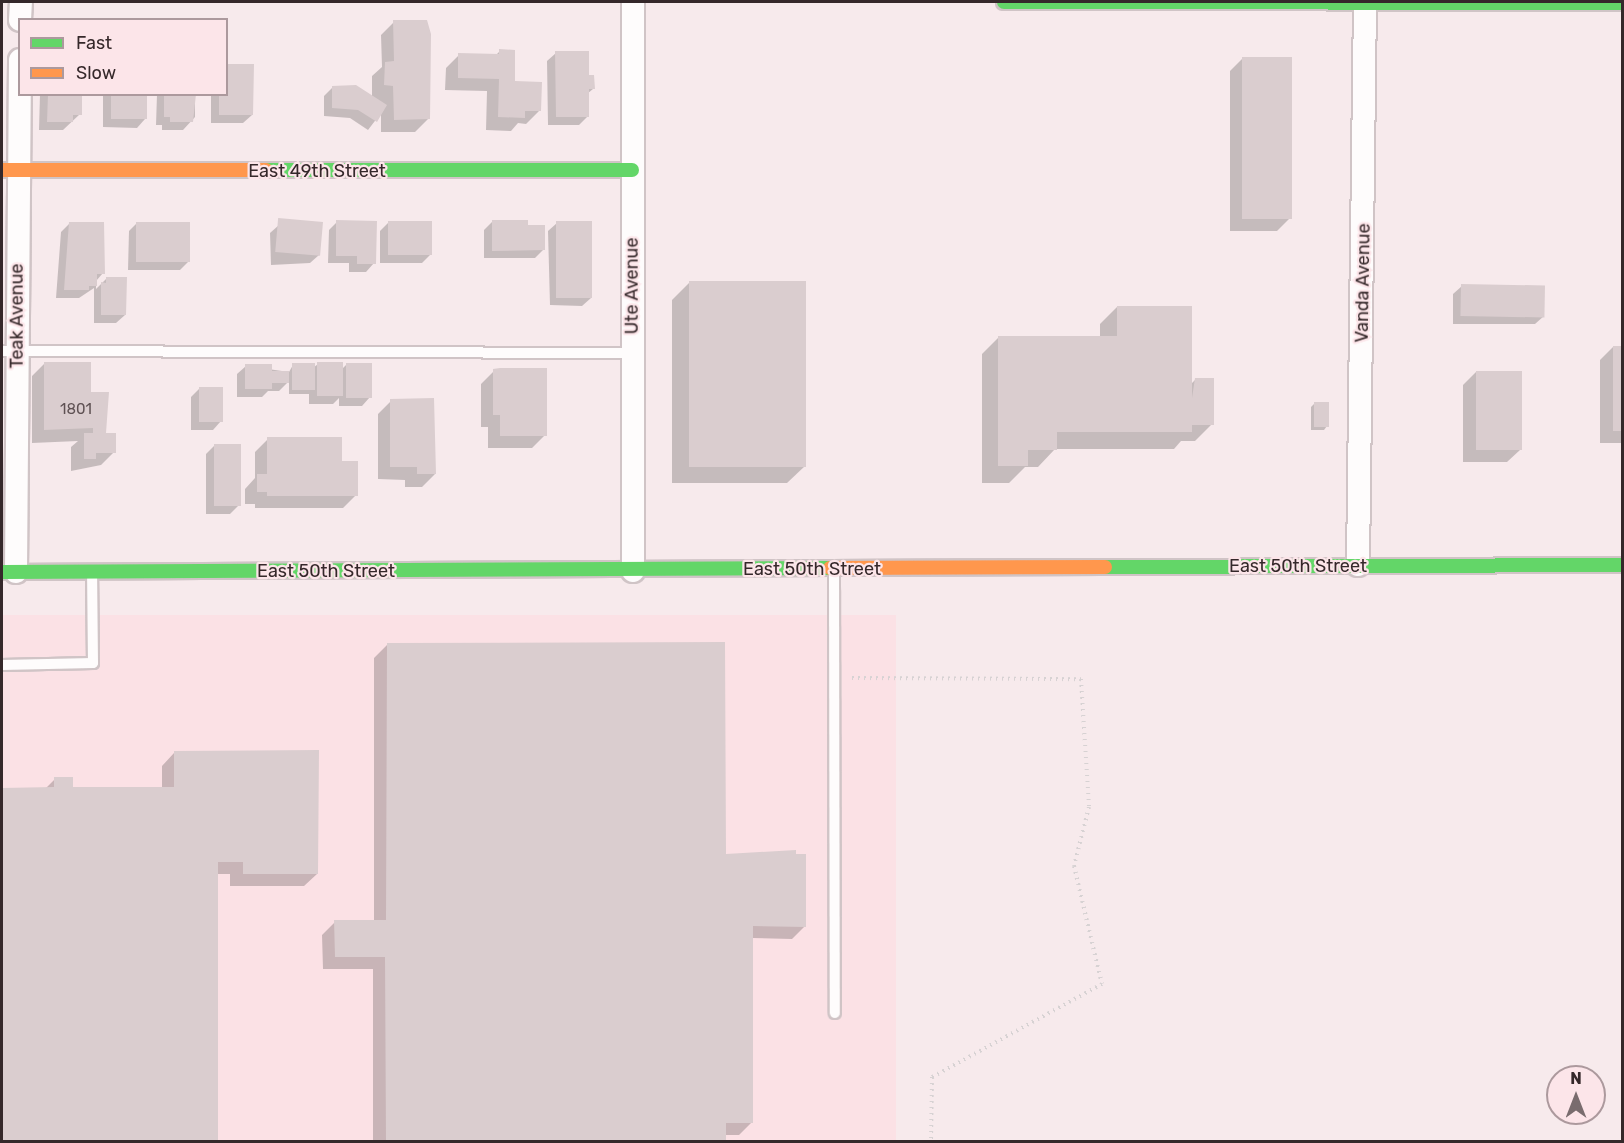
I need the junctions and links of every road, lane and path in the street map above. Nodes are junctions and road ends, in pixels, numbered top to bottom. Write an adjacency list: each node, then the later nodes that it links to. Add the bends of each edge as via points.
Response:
1 (21, 2): 6 (street)
2 (633, 2): 9 (street, Ute Avenue)
3 (1004, 2): 4 (main road)
4 (1365, 2): 5 (main road); 12 (street, Vanda Avenue)
5 (1623, 3)
6 (20, 18)
7 (18, 80): 8 (street, Teak Avenue)
8 (9, 170): 9 (main road, East 49th Street); 10 (street, Teak Avenue)
9 (632, 170): 11 (street, Ute Avenue)
10 (9, 351): 11 (lane); 16 (street, Teak Avenue)
11 (632, 353): 15 (street, Ute Avenue)
12 (1358, 565): 13 (main road, East 50th Street); 14 (main road, East 50th Street)
13 (1623, 565)
14 (834, 569): 15 (main road, East 50th Street); 19 (lane)
15 (633, 571): 17 (main road, East 50th Street)
16 (9, 572): 17 (main road, East 50th Street)
17 (92, 572): 18 (lane, via 93,663)
18 (2, 665)
19 (834, 678): 20 (lane); 21 (path, via 1081,679 1089,807 1074,866 1102,984 932,1077)
20 (835, 1014)
21 (931, 1142)

